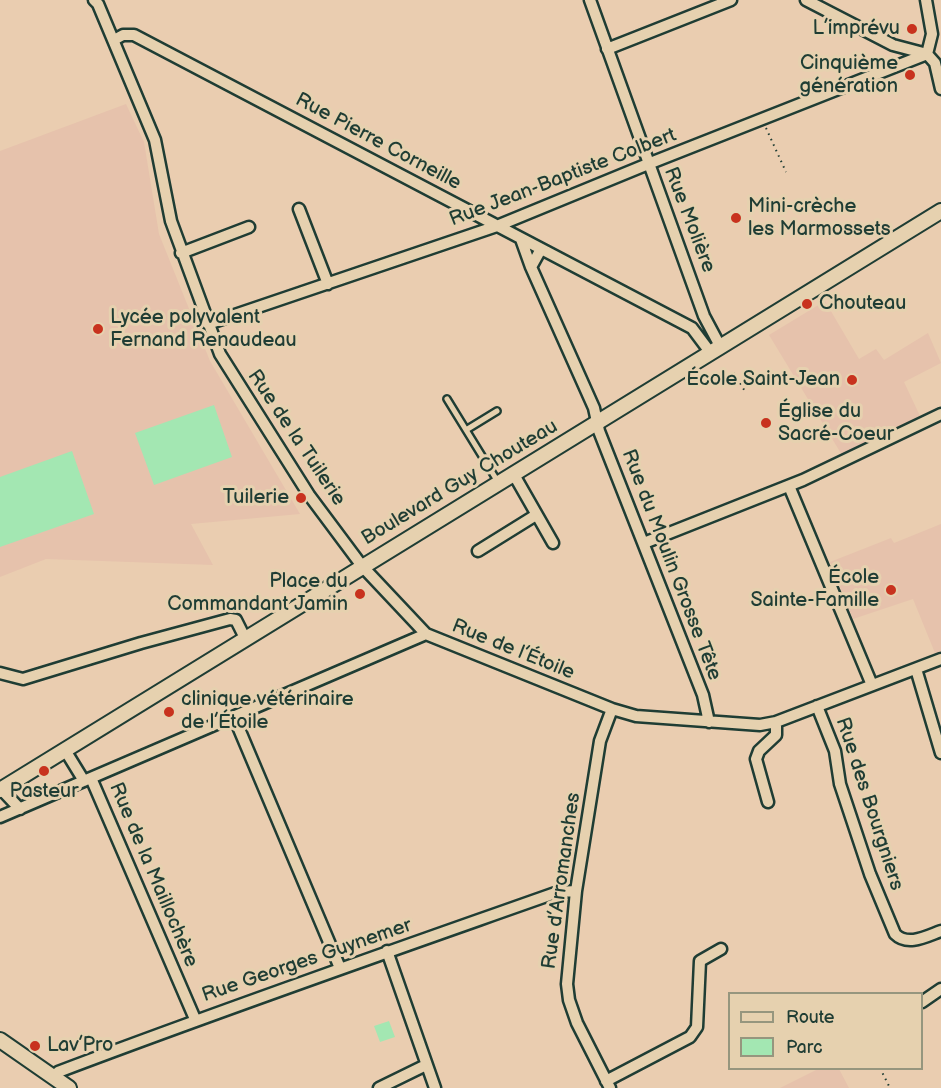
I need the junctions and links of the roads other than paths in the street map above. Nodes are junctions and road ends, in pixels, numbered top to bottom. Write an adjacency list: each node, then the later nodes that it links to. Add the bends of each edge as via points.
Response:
1 (591, 0): 7 (street, Rue Molière)
2 (731, 0): 7 (street)
3 (806, 0): 8 (street, via 893,45)
4 (926, 0): 8 (street, via 932,34)
5 (98, 1): 6 (street, Rue de la Tuilerie)
6 (114, 40): 13 (street, Rue Pierre Corneille, via 134,35); 17 (street, Rue de la Tuilerie, via 155,140)
7 (607, 49): 10 (street, Rue Molière)
8 (927, 54): 9 (street, via 935,63); 10 (street, Rue Jean-Baptiste Colbert)
9 (941, 89)
10 (648, 164): 13 (street, Rue Jean-Baptiste Colbert); 20 (street, Rue Molière)
11 (299, 209): 19 (street)
12 (941, 211): 23 (main road, Boulevard Guy Chouteau)
13 (497, 226): 15 (street, Rue Pierre Corneille); 19 (street, Rue Jean-Baptiste Colbert)
14 (249, 227): 17 (street)
15 (521, 238): 16 (street, Rue Pierre Corneille); 18 (street, Rue du Moulin Grosse Tête)
16 (541, 249): 18 (street); 22 (street, Rue Pierre Corneille)
17 (181, 253): 21 (street, Rue de la Tuilerie)
18 (531, 267): 27 (street, Rue du Moulin Grosse Tête)
19 (328, 284): 21 (street, Rue Jean-Baptiste Colbert)
20 (704, 316): 22 (street); 23 (street, Rue Molière)
21 (208, 324): 36 (street, Rue de la Tuilerie, via 239,386 309,495)
22 (692, 328): 23 (street, Rue Pierre Corneille)
23 (715, 349): 27 (main road, Boulevard Guy Chouteau)
24 (447, 399): 28 (lane)
25 (497, 411): 28 (lane)
26 (941, 414): 31 (street)
27 (597, 422): 29 (main road, Boulevard Guy Chouteau); 34 (street, Rue du Moulin Grosse Tête)
28 (466, 430): 30 (lane)
29 (513, 473): 30 (main road, Boulevard Guy Chouteau); 32 (street)
30 (498, 482): 36 (main road, Boulevard Guy Chouteau)
31 (789, 486): 34 (street); 42 (street)
32 (536, 515): 33 (street); 35 (street)
33 (553, 543)
34 (644, 543): 46 (street, Rue du Moulin Grosse Tête, via 703,695)
35 (478, 551)
36 (362, 566): 37 (street, Rue de la Tuilerie); 38 (main road, Boulevard Guy Chouteau)
37 (426, 634): 44 (street, Rue de l’Étoile); 45 (street, Rue de l’Étoile)
38 (245, 638): 41 (street, via 238,622 230,619 22,679); 48 (main road, Boulevard Guy Chouteau)
39 (940, 662): 40 (street, Rue de l’Étoile)
40 (916, 669): 42 (street, Rue de l’Étoile); 49 (street)
41 (0, 672)
42 (872, 685): 43 (street, Rue de l’Étoile)
43 (818, 706): 47 (street, Rue de l’Étoile); 56 (street, Rue des Bourgniers, via 870,874 896,934 908,940)
44 (612, 709): 46 (street, Rue de l’Étoile, via 636,716); 55 (street, Rue d’Arromanches, via 600,741)
45 (234, 717): 50 (street, Rue de l’Étoile); 59 (street)
46 (709, 722): 47 (street, Rue de l’Étoile)
47 (776, 722): 52 (street, via 776,735 756,759)
48 (65, 750): 50 (street, Rue de la Maillochère); 51 (main road, Boulevard Guy Chouteau)
49 (941, 753)
50 (88, 780): 53 (street, Rue de l’Étoile); 62 (street, Rue de la Maillochère)
51 (0, 790): 53 (street)
52 (768, 802)
53 (20, 809): 54 (street, Rue de l’Étoile)
54 (0, 816)
55 (576, 891): 58 (street, Rue Georges Guynemer, via 558,892); 66 (street, Rue d’Arromanches, via 567,984 569,1000)
56 (941, 931)
57 (721, 949): 66 (street, via 700,961 699,1016 690,1037)
58 (387, 951): 59 (street, Rue Georges Guynemer); 64 (street)
59 (340, 968): 62 (street, Rue Georges Guynemer)
60 (941, 989): 61 (street)
61 (923, 1001)
62 (195, 1019): 65 (street, Rue Georges Guynemer, via 58,1072)
63 (0, 1040): 65 (main road)
64 (426, 1065): 68 (street); 69 (street)
65 (54, 1077): 67 (main road)
66 (608, 1085)
67 (69, 1088)
68 (379, 1088)
69 (435, 1088)

